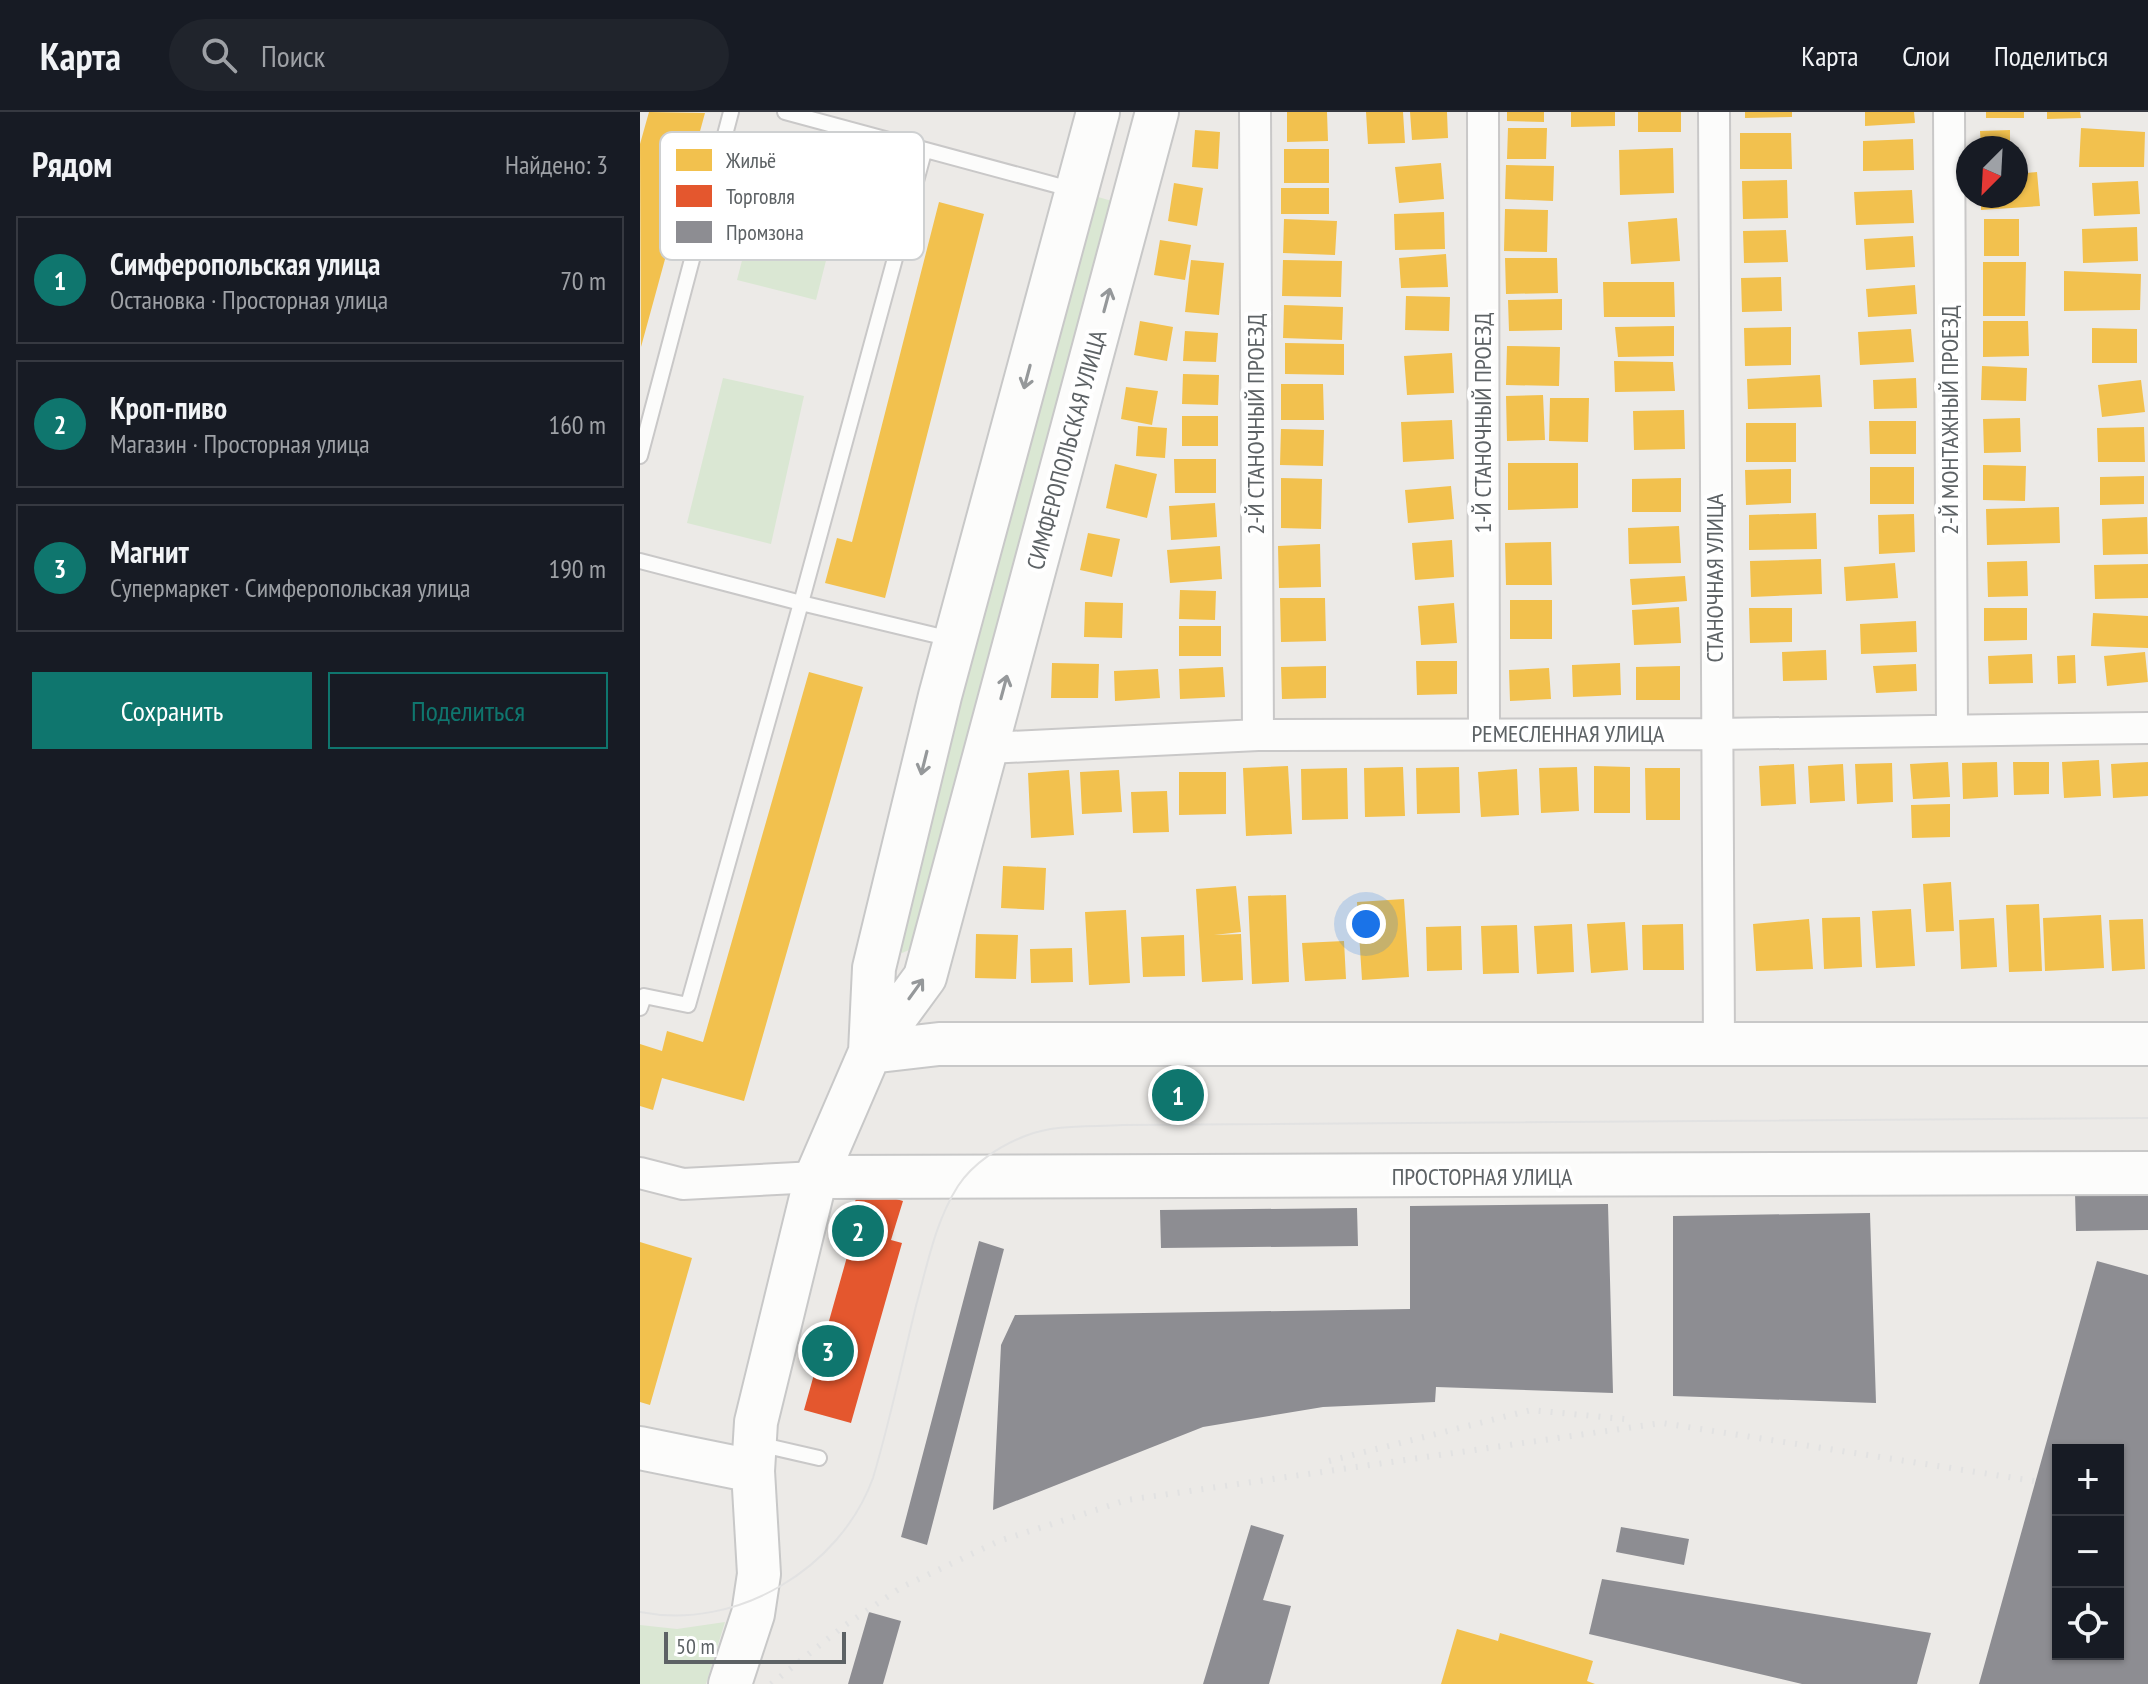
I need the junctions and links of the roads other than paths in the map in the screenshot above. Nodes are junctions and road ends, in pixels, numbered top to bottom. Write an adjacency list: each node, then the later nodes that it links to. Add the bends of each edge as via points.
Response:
1 (731, 112): 9 (lane)
2 (785, 112): 10 (lane)
3 (1157, 112): 12 (street, СИМФЕРОПОЛЬСКАЯ УЛИЦА)
4 (1255, 112): 24 (street, 2-Й СТАНОЧНЫЙ ПРОЕЗД)
5 (1483, 112): 22 (street, 1-Й СТАНОЧНЫЙ ПРОЕЗД)
6 (1714, 112): 23 (street, СТАНОЧНАЯ УЛИЦА)
7 (1949, 112): 20 (street, 2-Й МОНТАЖНЫЙ ПРОЕЗД)
8 (1094, 130): 12 (street); 13 (street, СИМФЕРОПОЛЬСКАЯ УЛИЦА)
9 (726, 132)
10 (854, 132)
11 (924, 152): 13 (lane)
12 (1144, 161): 25 (street, СИМФЕРОПОЛЬСКАЯ УЛИЦА, one-way to 12)
13 (1078, 191): 19 (street, СИМФЕРОПОЛЬСКАЯ УЛИЦА, one-way to 19)
14 (692, 260): 16 (lane)
15 (895, 260): 18 (lane)
16 (640, 456)
17 (640, 561): 18 (lane)
18 (801, 603): 19 (lane); 26 (lane, via 688,1005 644,996)
19 (955, 640): 29 (street, СИМФЕРОПОЛЬСКАЯ УЛИЦА, one-way to 29, via 874,968)
20 (1952, 728): 21 (street, РЕМЕСЛЕННАЯ УЛИЦА); 23 (street, РЕМЕСЛЕННАЯ УЛИЦА)
21 (2148, 728)
22 (1484, 734): 23 (street, РЕМЕСЛЕННАЯ УЛИЦА); 24 (street, РЕМЕСЛЕННАЯ УЛИЦА)
23 (1716, 734): 27 (street, СТАНОЧНАЯ УЛИЦА)
24 (1258, 735): 25 (street, РЕМЕСЛЕННАЯ УЛИЦА)
25 (988, 748): 29 (street, СИМФЕРОПОЛЬСКАЯ УЛИЦА, one-way to 25, via 925,977)
26 (640, 1008)
27 (1719, 1043): 28 (street); 29 (street, via 939,1044)
28 (2148, 1044)
29 (870, 1052): 32 (street, СИМФЕРОПОЛЬСКАЯ УЛИЦА)
30 (640, 1173): 32 (street, via 683,1184)
31 (2148, 1173): 32 (street, ПРОСТОРНАЯ УЛИЦА)
32 (816, 1177): 34 (street, СИМФЕРОПОЛЬСКАЯ УЛИЦА, via 756,1422)
33 (640, 1448): 34 (street)
34 (754, 1457): 35 (lane); 36 (street, СИМФЕРОПОЛЬСКАЯ УЛИЦА, via 759,1574 753,1614)
35 (819, 1458)
36 (730, 1684)

